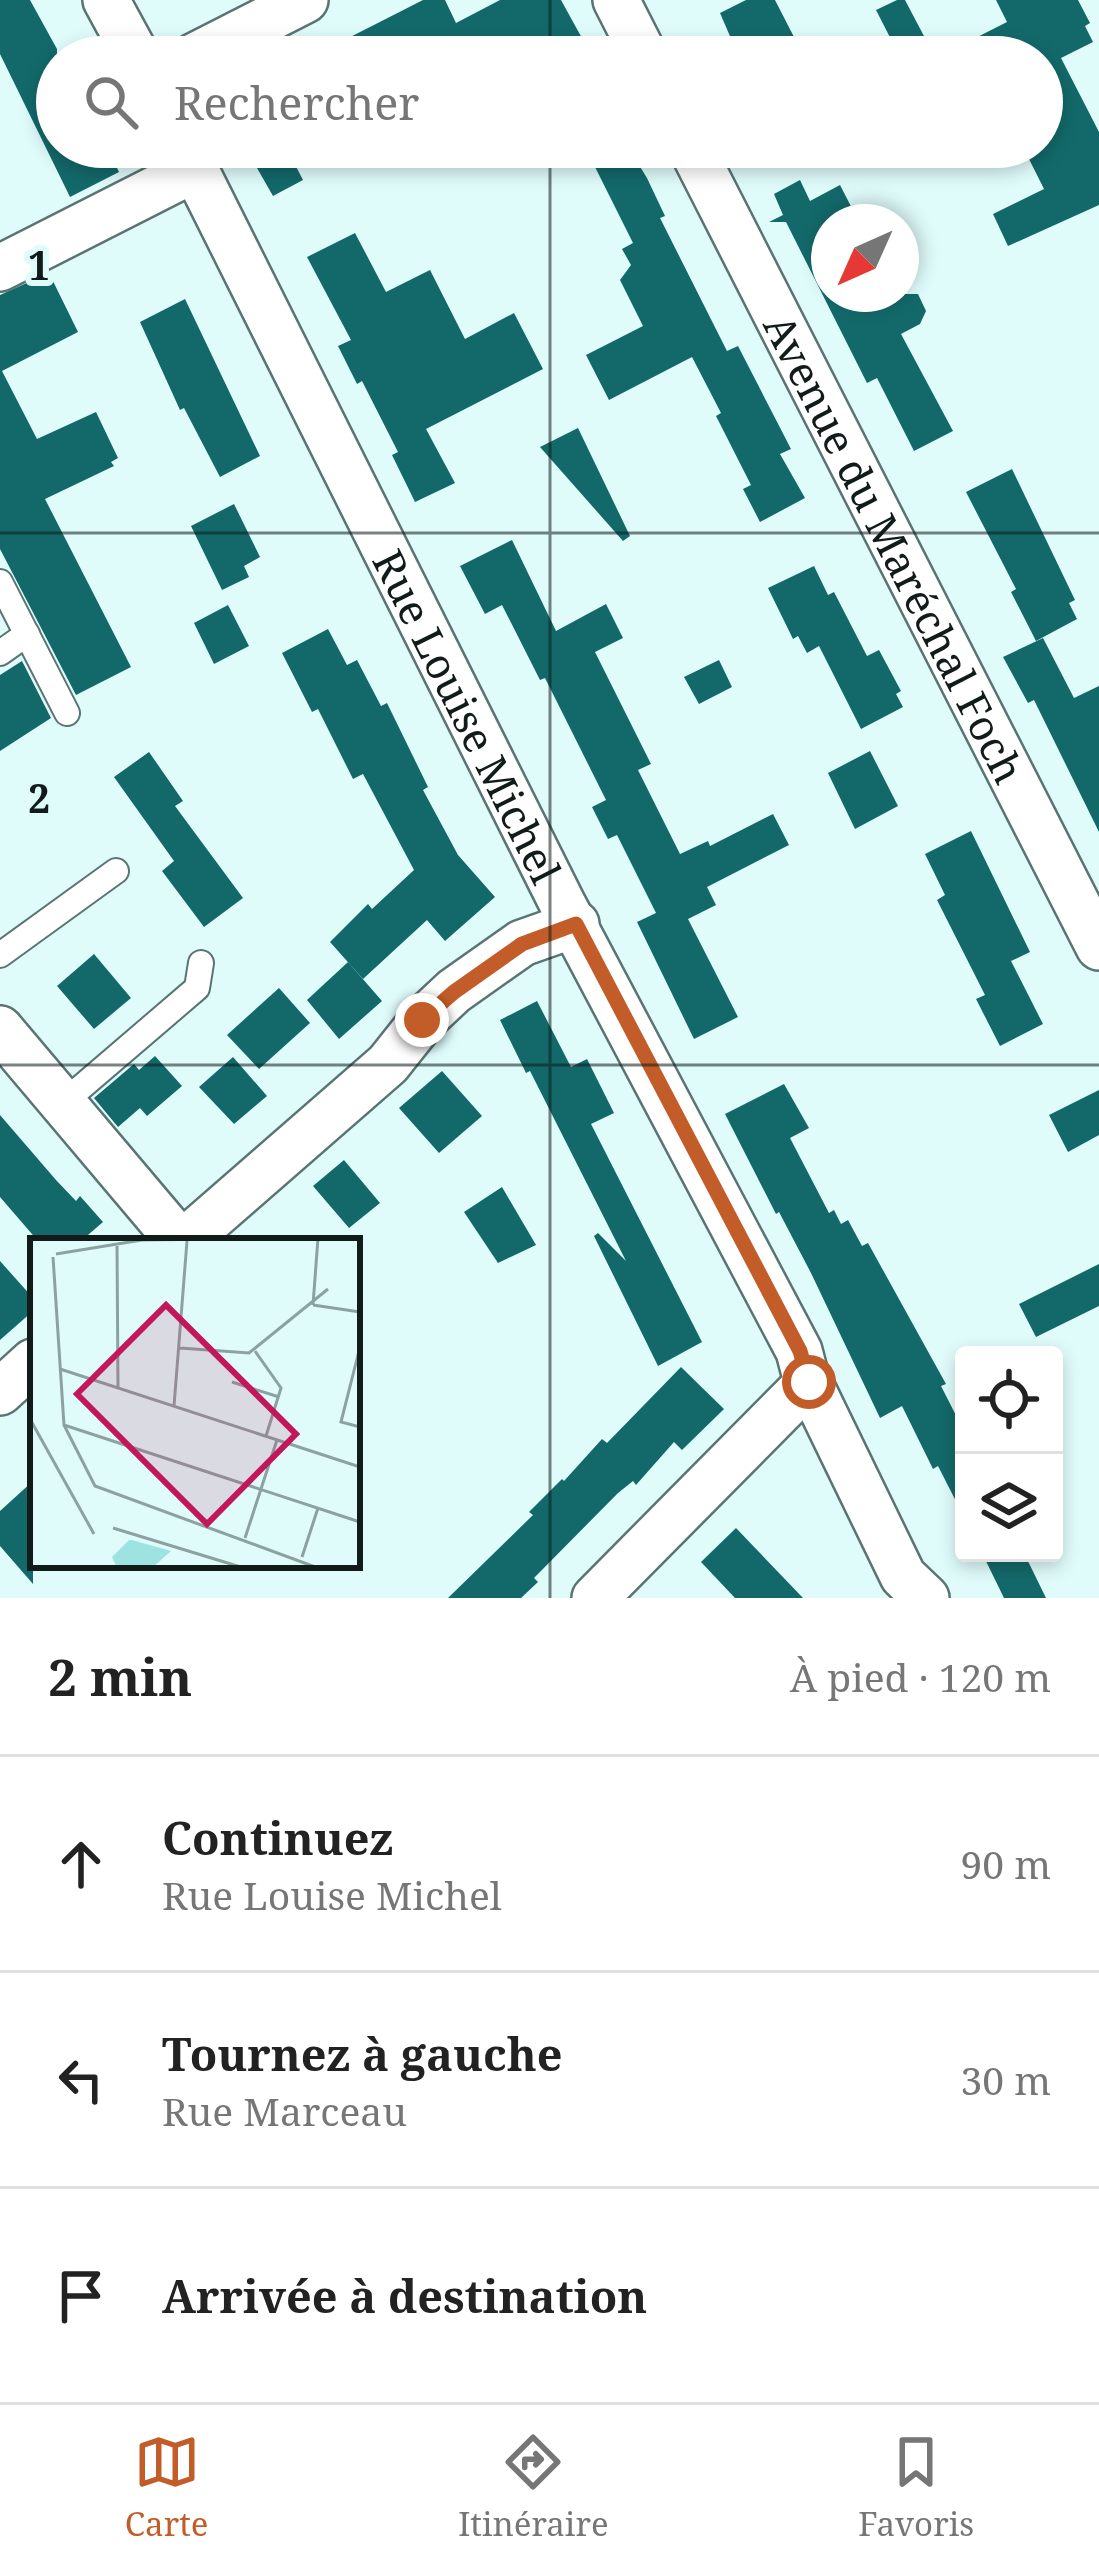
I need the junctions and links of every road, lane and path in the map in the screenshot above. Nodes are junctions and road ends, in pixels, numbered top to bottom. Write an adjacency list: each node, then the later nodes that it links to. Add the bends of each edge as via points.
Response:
1 (106, 0): 4 (street)
2 (305, 0): 5 (street)
3 (616, 0): 6 (street)
4 (125, 36)
5 (234, 36)
6 (634, 36)
7 (172, 168): 10 (street)
8 (194, 168): 16 (street, Rue Louise Michel)
9 (702, 168): 17 (street, Avenue du Maréchal Foch)
10 (0, 268)
11 (0, 582): 12 (lane)
12 (27, 634): 13 (lane); 14 (lane)
13 (0, 652)
14 (67, 713)
15 (116, 871): 18 (lane)
16 (576, 924): 23 (street, via 522,944 454,992 388,1064); 25 (street, Rue Louise Michel, via 800,1351)
17 (1099, 947)
18 (0, 955)
19 (202, 963): 21 (lane, via 197,988)
20 (0, 1029): 21 (street)
21 (64, 1102): 22 (street)
22 (179, 1238)
23 (185, 1238)
24 (30, 1365): 26 (street)
25 (809, 1382): 27 (street); 28 (street, Rue Louise Michel, via 903,1576)
26 (0, 1391)
27 (595, 1598)
28 (926, 1598)

